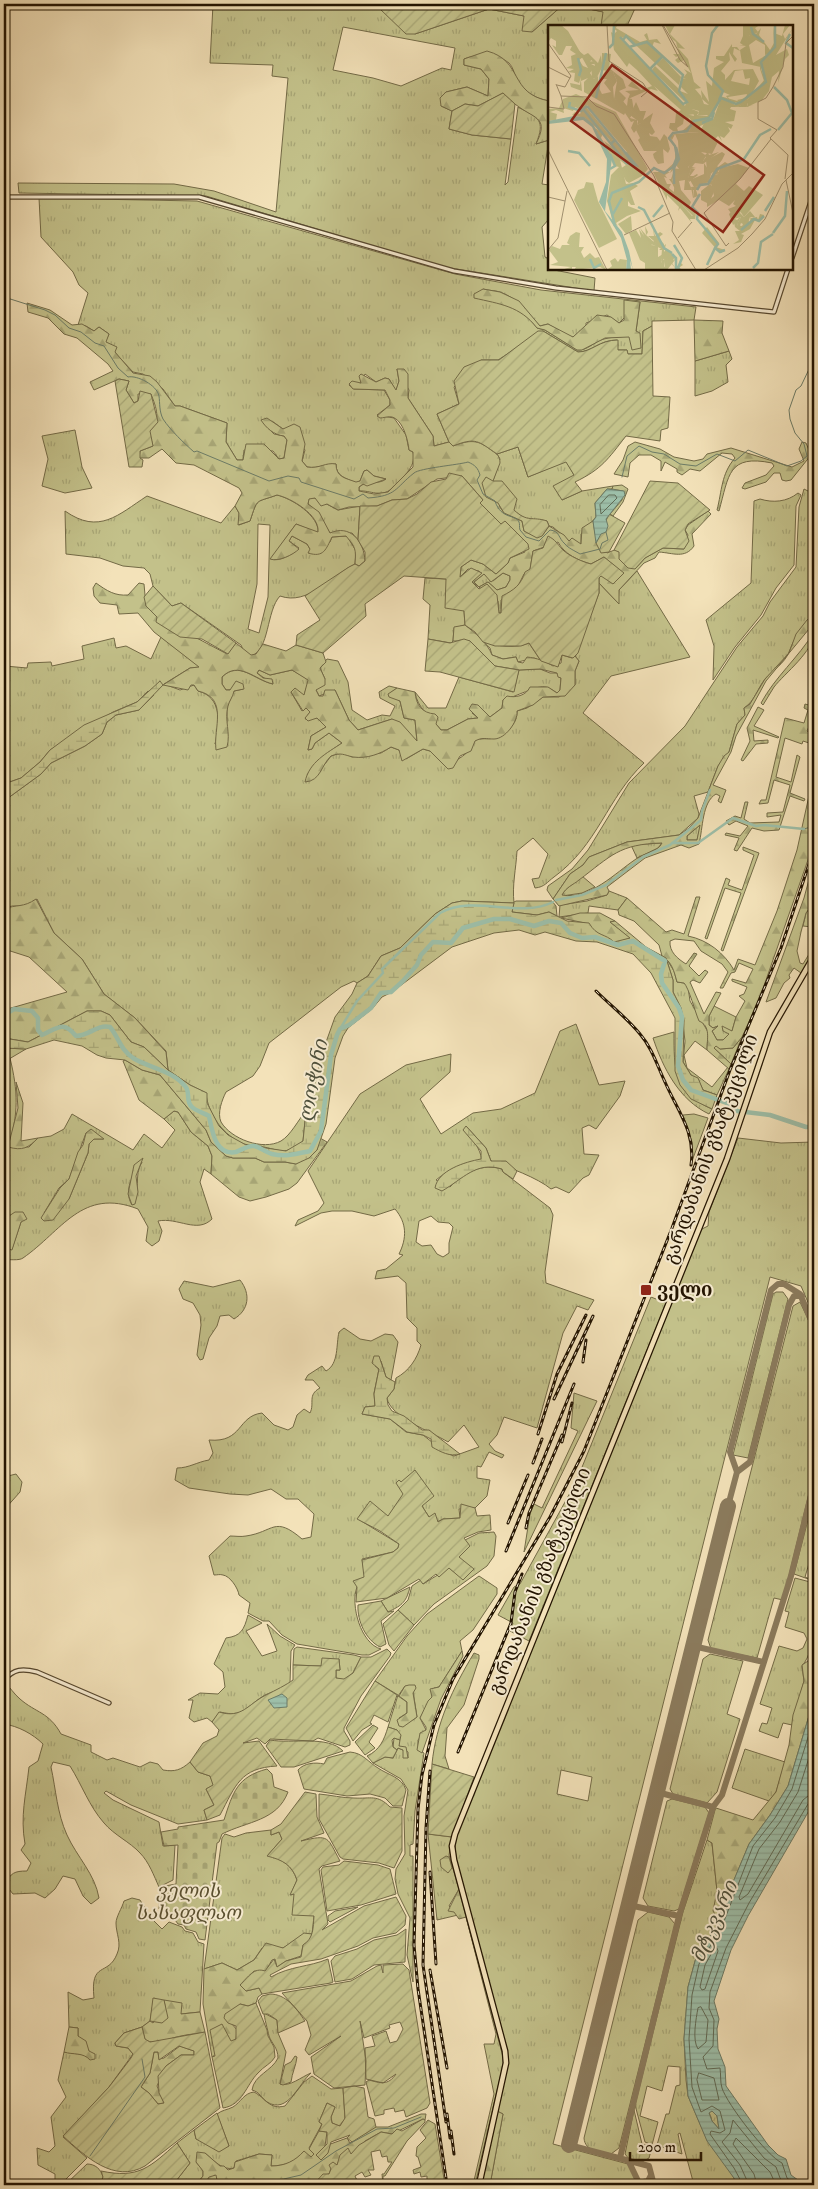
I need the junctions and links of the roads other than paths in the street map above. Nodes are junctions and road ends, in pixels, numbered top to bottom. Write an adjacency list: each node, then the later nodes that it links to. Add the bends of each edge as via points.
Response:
1 (814, 192): 3 (street)
2 (4, 197): 4 (street, via 199,197 454,272 556,288 774,312)
3 (793, 255)
4 (788, 270)
5 (814, 956): 8 (main road, გარდაბანის გზატკეცილი, via 765,1045 710,1203 452,1846 506,2063)
6 (4, 1680): 7 (street, via 11,1673 25,1669)
7 (109, 1703)
8 (478, 2185)

